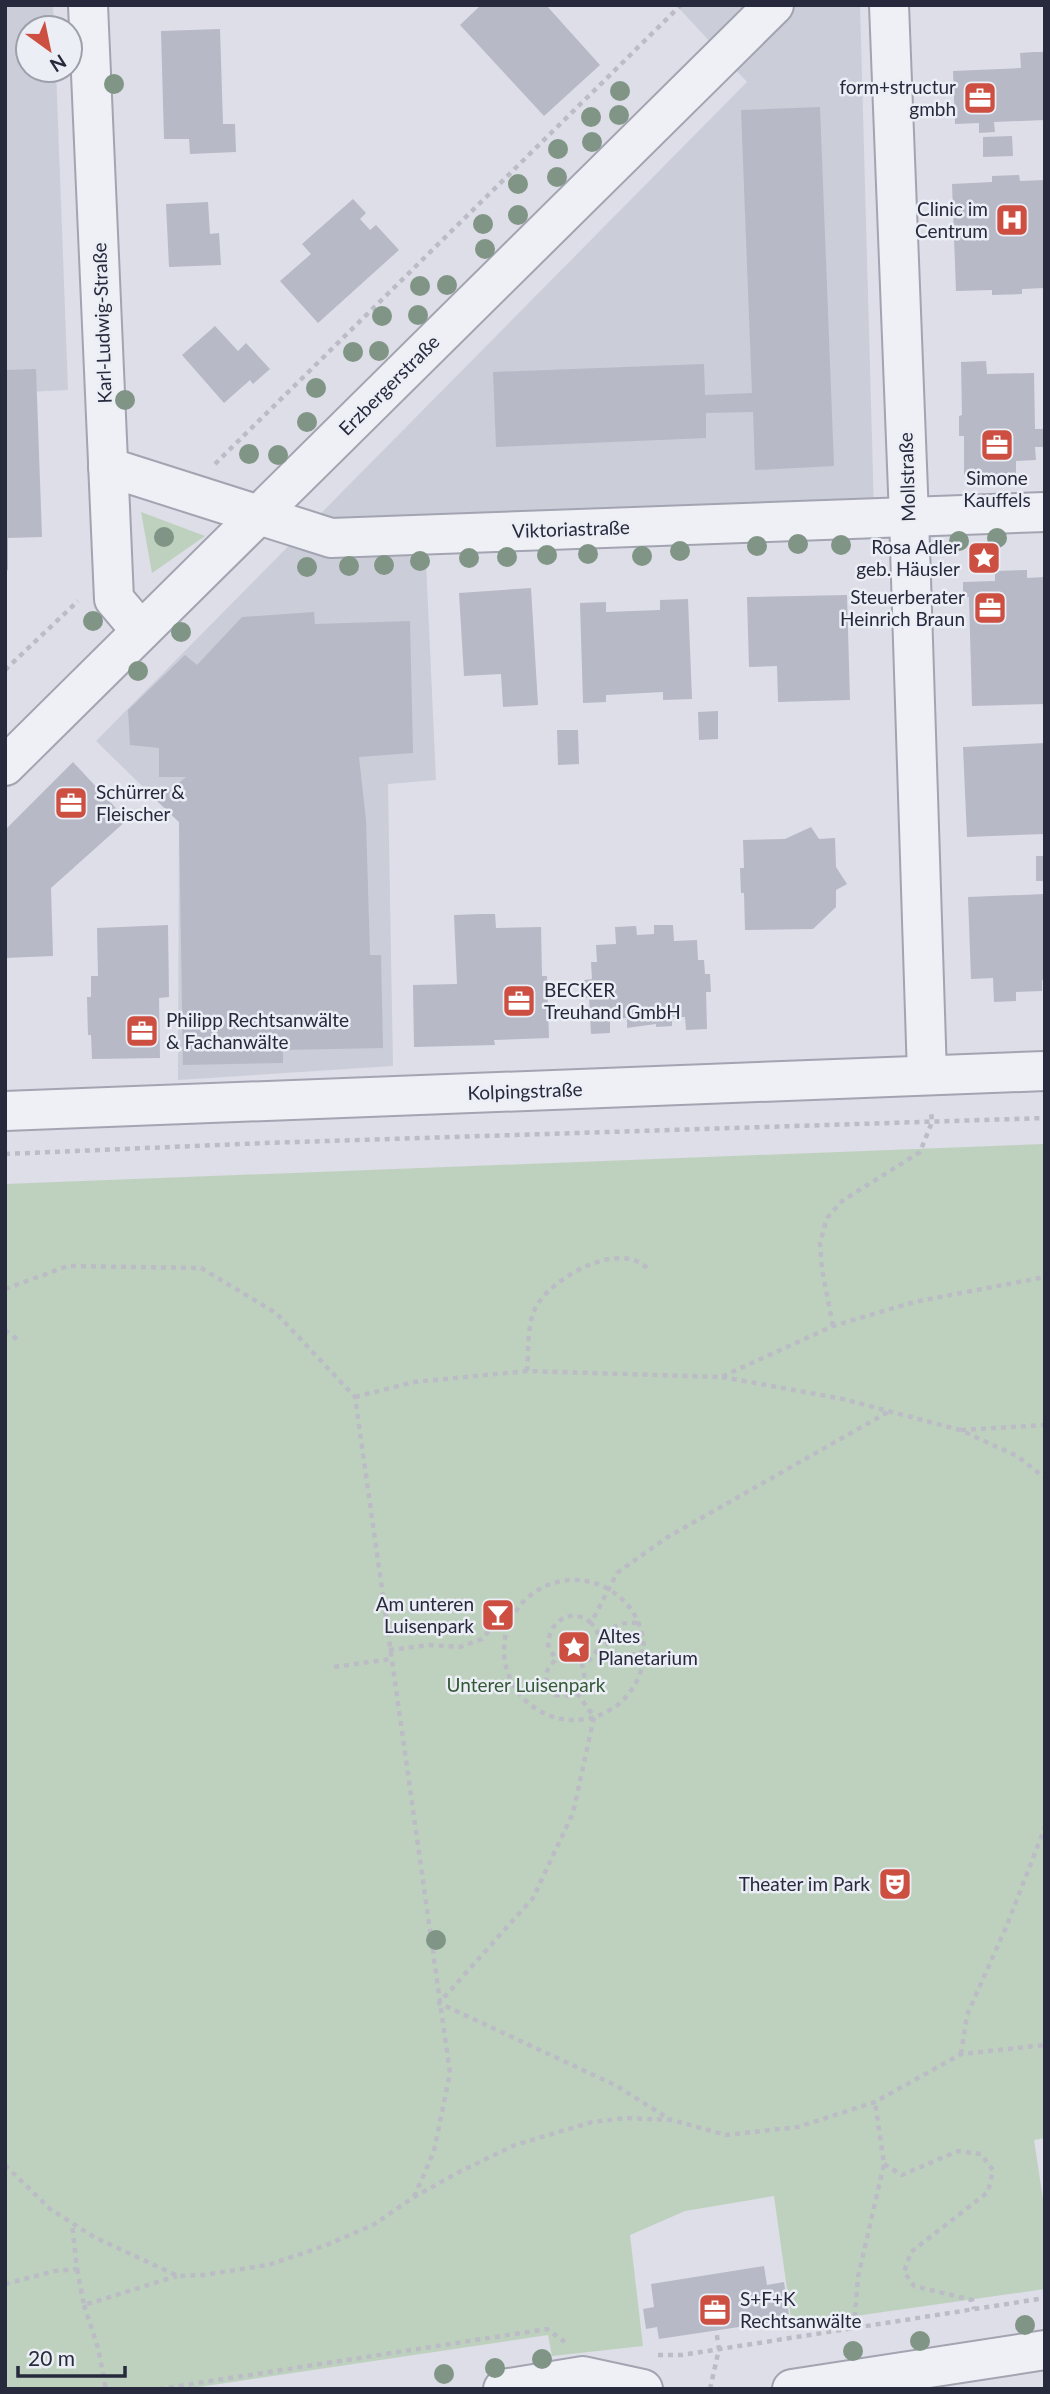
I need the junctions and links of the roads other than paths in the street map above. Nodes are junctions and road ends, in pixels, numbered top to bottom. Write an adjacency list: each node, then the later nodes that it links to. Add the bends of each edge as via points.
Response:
1 (88, 5): 4 (street, Karl-Ludwig-Straße)
2 (774, 5): 6 (street, Erzbergerstraße)
3 (888, 5): 7 (street, Mollstraße)
4 (108, 467): 6 (street, Viktoriastraße); 8 (street, Karl-Ludwig-Straße, via 114,599)
5 (1045, 512): 7 (street, Viktoriastraße)
6 (258, 515): 7 (street, Viktoriastraße, via 331,538); 8 (street, Erzbergerstraße)
7 (909, 517): 11 (street, Mollstraße)
8 (141, 631): 9 (street, Erzbergerstraße)
9 (5, 766)
10 (1045, 1071): 11 (street, Kolpingstraße)
11 (927, 1075): 12 (street, Kolpingstraße)
12 (5, 1111)
13 (1045, 2350): 16 (street)
14 (503, 2389): 15 (street, via 583,2376)
15 (643, 2389)
16 (792, 2389)

